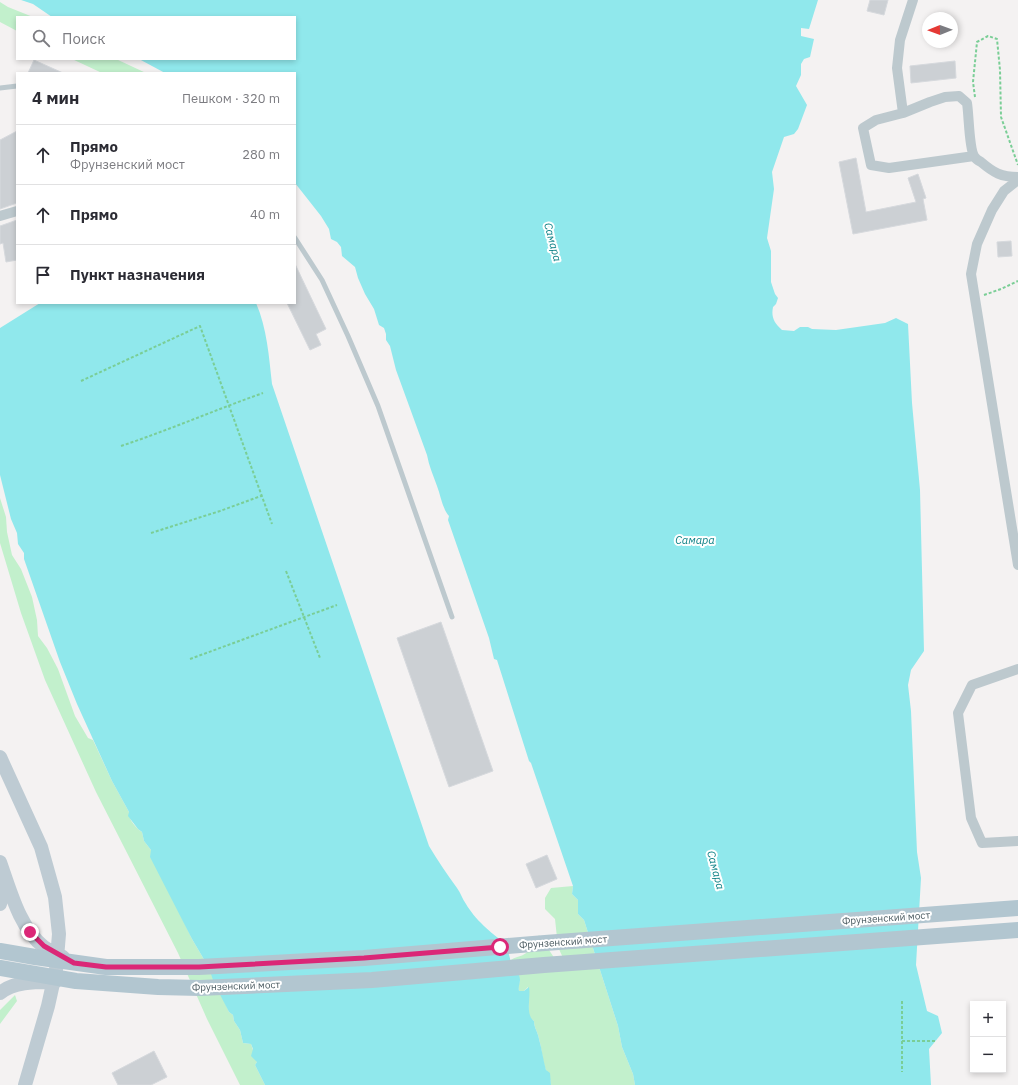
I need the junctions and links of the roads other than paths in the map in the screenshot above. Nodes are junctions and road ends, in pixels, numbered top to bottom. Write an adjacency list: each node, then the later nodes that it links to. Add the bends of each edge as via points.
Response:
1 (913, 0): 4 (street, via 900,40 898,68)
2 (16, 86): 3 (lane)
3 (0, 88)
4 (903, 113): 5 (street, via 945,97 959,96 967,103); 5 (street, via 876,120 862,128 871,165 889,168)
5 (974, 156): 6 (street, via 997,174)
6 (1018, 177)
7 (1018, 180): 11 (street, via 1004,191 992,210 977,244 971,274)
8 (16, 211): 9 (street)
9 (0, 216)
10 (296, 240): 12 (lane, via 322,280 378,406)
11 (1018, 565)
12 (452, 616)
13 (1018, 669): 15 (street, via 972,685 958,713 971,818 982,843)
14 (0, 757): 25 (main road, via 41,847 54,897 59,934 56,970 48,1006)
15 (1018, 841)
16 (1, 864): 17 (main road); 21 (main road, via 25,924)
17 (0, 904)
18 (1018, 908): 21 (main road, Фрунзенский мост, via 364,958 199,967 106,967 74,963)
19 (1018, 930): 23 (main road, Фрунзенский мост, via 372,980 200,988)
20 (0, 950): 21 (main road, Фрунзенский мост)
21 (40, 952)
22 (0, 968): 23 (main road, Фрунзенский мост)
23 (30, 978): 24 (main road)
24 (0, 993)
25 (25, 1085)

